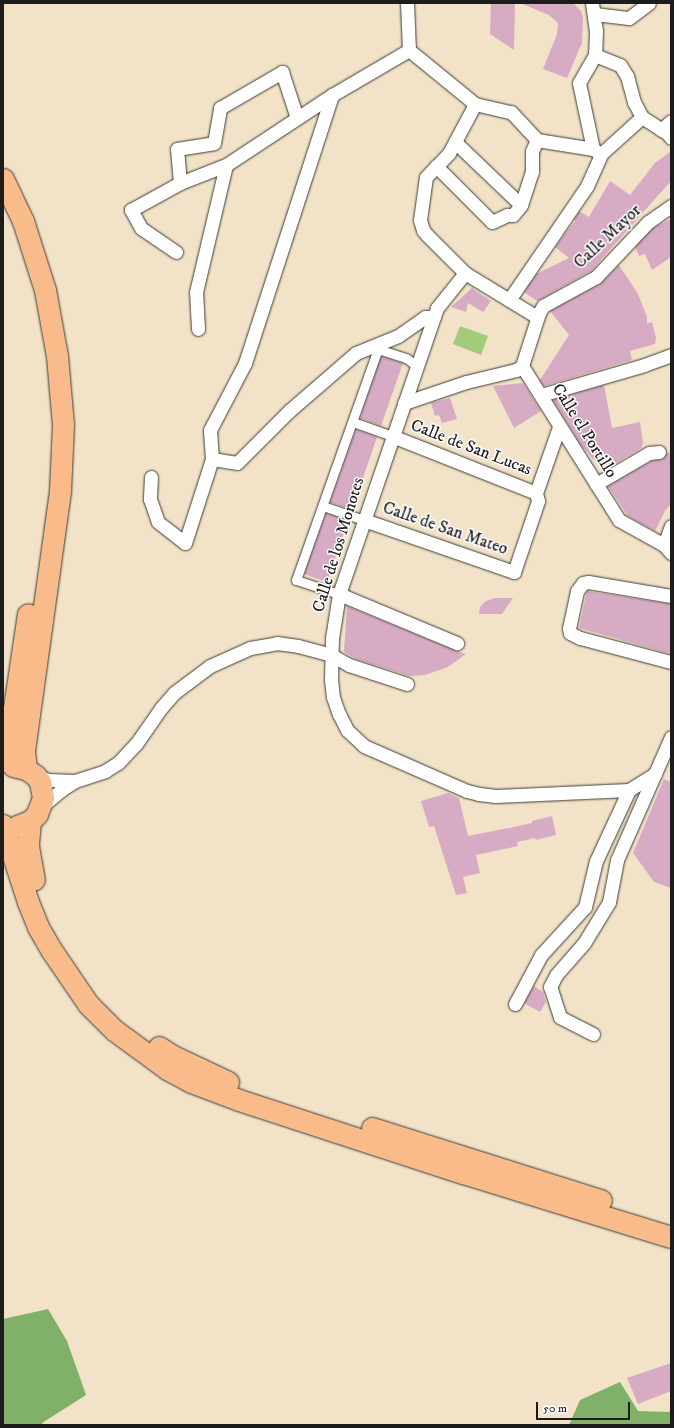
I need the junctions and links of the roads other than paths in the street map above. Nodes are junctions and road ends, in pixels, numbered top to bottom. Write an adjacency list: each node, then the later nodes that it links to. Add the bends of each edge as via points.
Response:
1 (407, 3): 4 (street)
2 (649, 3): 3 (street, via 630,18)
3 (594, 9): 5 (street)
4 (409, 50): 6 (street); 7 (street)
5 (595, 55): 8 (street, via 620,65 627,76 634,102); 13 (street, via 579,83)
6 (332, 95): 9 (street); 36 (street, via 245,363 210,430)
7 (475, 104): 11 (street, via 511,112); 12 (street)
8 (642, 117): 10 (street); 13 (street)
9 (297, 118): 14 (street); 17 (street, via 282,72 220,108 214,143 177,149)
10 (668, 129)
11 (537, 140): 13 (street); 18 (street, via 532,151 532,172)
12 (455, 142): 15 (street, via 449,153); 18 (street)
13 (597, 151): 23 (street, via 587,186)
14 (226, 165): 17 (street); 26 (street, via 196,292)
15 (436, 166): 18 (street, via 492,222 507,214 513,215); 22 (street, via 424,183 421,225 427,235)
16 (3, 179): 53 (highway, via 23,222 45,290 57,356 63,425 60,491 24,751)
17 (180, 183): 21 (street, via 131,210 141,228)
18 (521, 205)
19 (671, 206): 25 (street, Calle Mayor, via 648,222 596,277 547,304 540,309)
20 (3, 212): 51 (highway, via 11,229 32,296 44,362 48,428 46,492 9,741)
21 (176, 252)
22 (465, 273): 23 (street); 24 (street, Calle de los Monotes, via 442,300)
23 (509, 300): 25 (street)
24 (434, 317): 28 (street, Calle de los Monotes); 36 (street, via 425,317 398,336 356,353 289,412 237,463)
25 (537, 317): 29 (street)
26 (198, 329)
27 (671, 355): 30 (street)
28 (417, 366): 31 (street, Calle de los Monotes); 32 (street, via 406,358 377,351)
29 (522, 366): 30 (street, Calle el Portillo); 31 (street, via 516,370 466,382)
30 (541, 395): 33 (street, Calle el Portillo)
31 (404, 403): 34 (street, Calle de los Monotes)
32 (353, 422): 34 (street); 40 (street)
33 (559, 427): 38 (street, Calle el Portillo); 39 (street)
34 (392, 436): 39 (street, Calle de San Lucas); 41 (street, Calle de los Monotes)
35 (659, 452): 38 (street, via 649,453)
36 (212, 459): 37 (street, via 185,543 158,522 150,499)
37 (151, 477)
38 (596, 484): 43 (street, Calle el Portillo, via 619,520)
39 (536, 493): 41 (street, Calle de San Mateo, via 538,501 514,572)
40 (323, 506): 41 (street); 44 (street, via 296,580)
41 (364, 520): 44 (street, Calle de los Monotes)
42 (671, 526): 43 (street)
43 (668, 549)
44 (339, 594): 46 (street); 47 (street, Calle de los Monotes)
45 (671, 596): 48 (street, via 582,583 577,591 569,628 570,633 580,638)
46 (457, 643)
47 (331, 655): 49 (street, via 349,665); 55 (street, via 277,643 250,648 226,657 174,693 136,744 118,763 105,772); 56 (street, Calle de los Monotes, via 333,697 339,714 354,738 373,751 467,791 488,796)
48 (671, 662)
49 (407, 684)
50 (671, 736): 54 (street)
51 (3, 761)
52 (3, 768): 53 (highway, via 17,766)
53 (31, 772): 55 (street, via 48,780); 57 (highway, via 43,790)
54 (655, 774): 56 (street, Calle de los Monotes); 60 (street, via 617,860 609,902 584,942 556,975 550,987 560,1017)
55 (75, 781): 57 (street)
56 (629, 790): 59 (street, via 596,861 585,907 542,955)
57 (36, 813): 58 (highway, via 17,826); 61 (highway, via 27,838 28,856 36,887 46,913 63,943 97,992 148,1039)
58 (3, 825): 61 (highway, via 38,927 88,1004 114,1030 167,1069 191,1082)
59 (515, 1004)
60 (593, 1034)
61 (241, 1094): 62 (highway); 63 (highway, via 463,1173)
62 (671, 1222)
63 (671, 1237)

